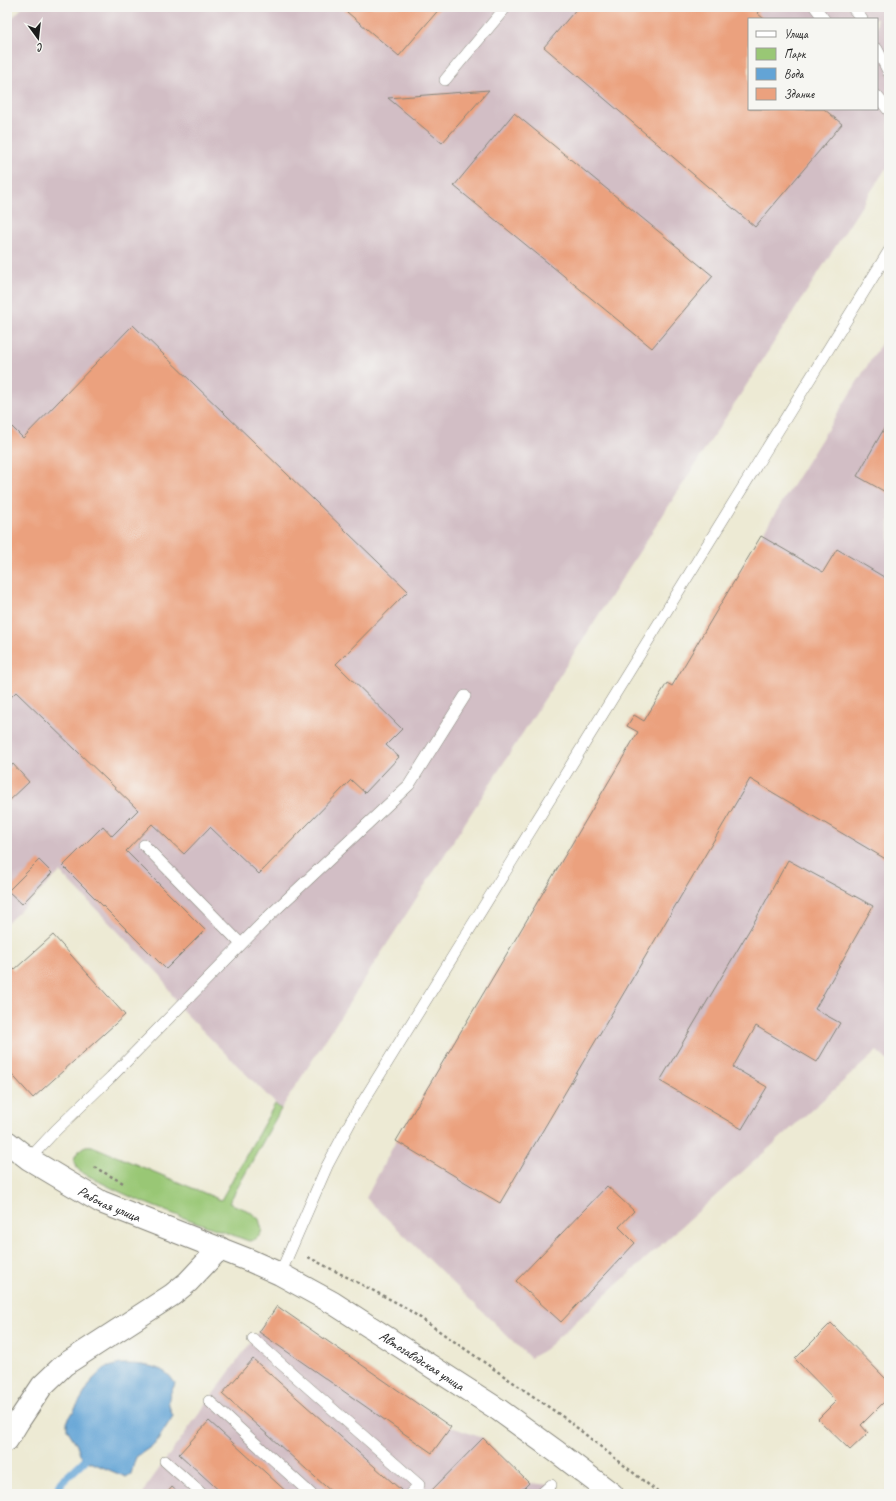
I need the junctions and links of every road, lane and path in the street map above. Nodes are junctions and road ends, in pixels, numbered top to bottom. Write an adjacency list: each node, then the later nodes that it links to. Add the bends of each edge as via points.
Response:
1 (506, 7): 6 (lane)
2 (815, 7): 3 (lane)
3 (823, 18)
4 (878, 51): 5 (lane)
5 (889, 73)
6 (445, 80)
7 (878, 97): 8 (lane)
8 (889, 111)
9 (889, 251): 16 (lane, via 351,1121 327,1166)
10 (465, 696): 12 (lane, via 409,785)
11 (144, 845): 12 (lane)
12 (241, 944): 14 (lane)
13 (7, 1142): 14 (street, Рабочая улица)
14 (29, 1159): 15 (street, Рабочая улица, via 101,1202)
15 (220, 1248): 17 (street, Автозаводская улица); 20 (street, via 172,1295 64,1365 42,1386)
16 (291, 1249): 17 (lane); 28 (path, via 404,1306 566,1419)
17 (280, 1274): 27 (street, Автозаводская улица, via 333,1303 499,1410)
18 (253, 1339): 25 (lane, via 419,1485)
19 (209, 1401): 24 (lane)
20 (7, 1440)
21 (165, 1461): 23 (lane)
22 (551, 1484): 26 (lane)
23 (202, 1494)
24 (311, 1494)
25 (410, 1494)
26 (542, 1494)
27 (612, 1494)
28 (660, 1494)

